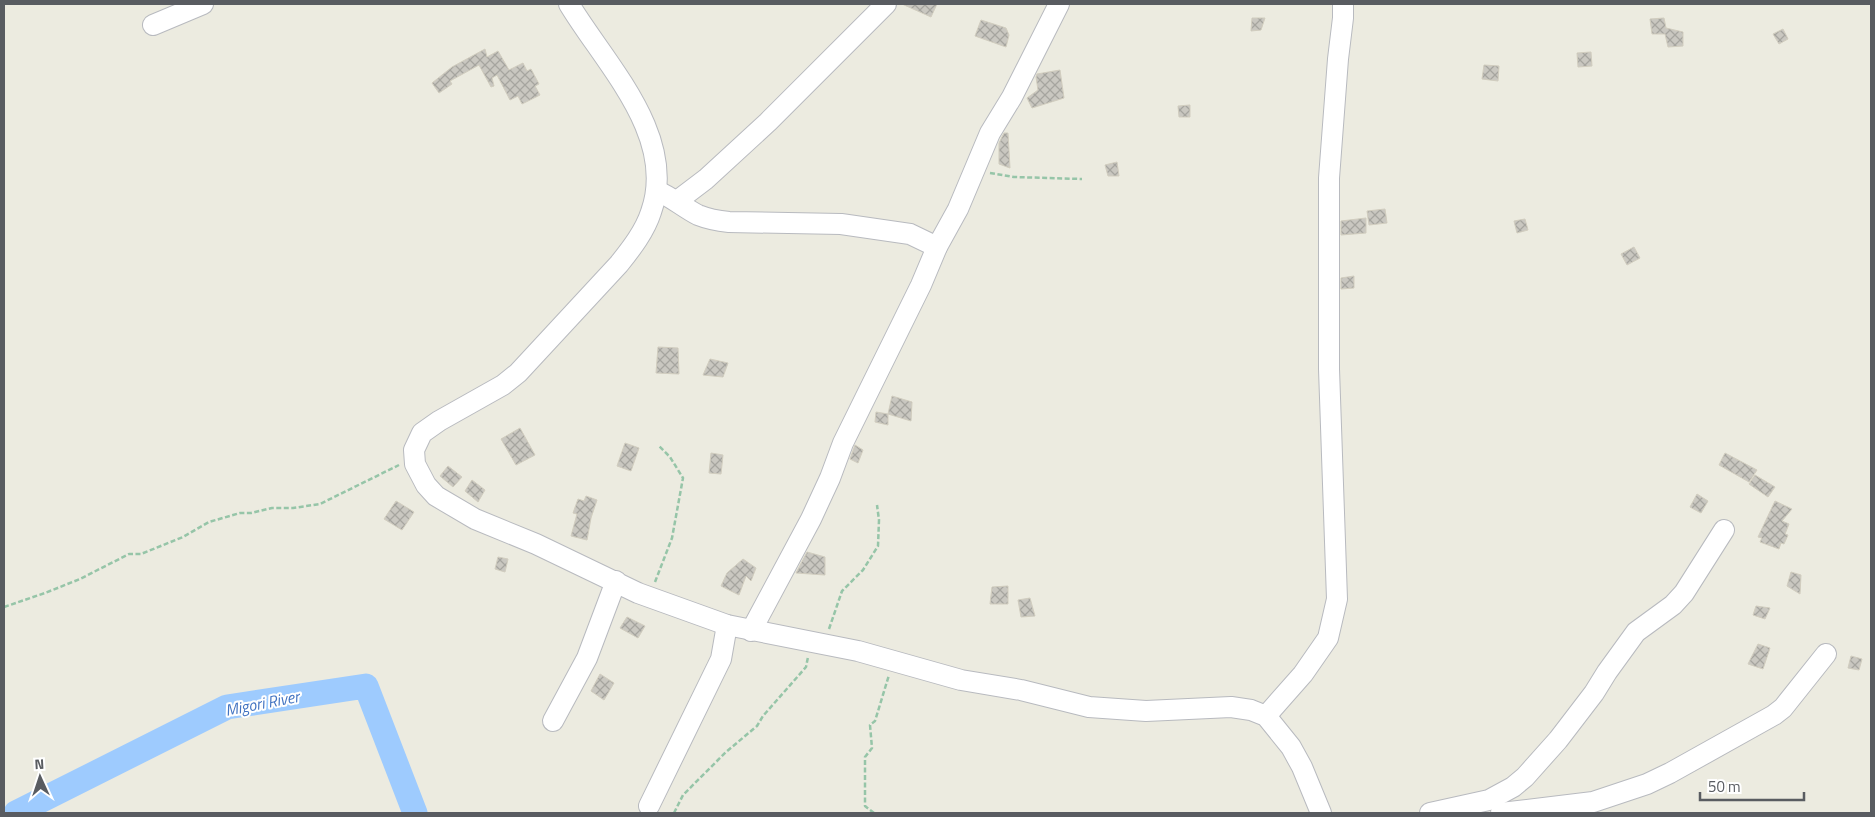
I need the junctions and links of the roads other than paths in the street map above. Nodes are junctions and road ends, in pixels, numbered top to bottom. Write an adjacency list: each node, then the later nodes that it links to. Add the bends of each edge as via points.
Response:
1 (203, 4): 6 (street)
2 (569, 4): 7 (street, via 634,103 655,158)
3 (886, 4): 8 (street, via 768,122)
4 (1059, 4): 9 (street, via 990,133 958,209)
5 (1343, 4): 15 (street, via 1329,198 1329,378 1337,599 1328,638 1303,674)
6 (153, 25)
7 (657, 191): 8 (street); 11 (street, via 651,214 634,244 602,283 518,373 422,433 414,458 419,474 436,496 475,519)
8 (677, 202): 9 (street, via 712,220 841,224 910,234)
9 (937, 247): 13 (street, via 846,435 811,519)
10 (1724, 530): 19 (street, via 1684,593 1674,605 1636,632 1558,740 1525,777 1489,800)
11 (616, 581): 12 (street, via 650,598); 16 (street, via 588,658)
12 (727, 625): 13 (street); 17 (street, via 721,659)
13 (751, 631): 15 (street, via 818,642 944,675 1089,707 1146,711 1231,706)
14 (1826, 654): 20 (street, via 1774,715 1670,773 1593,802)
15 (1266, 716): 18 (street, via 1302,767)
16 (553, 721)
17 (649, 806)
18 (1320, 813)
19 (1430, 813)
20 (1501, 813)

